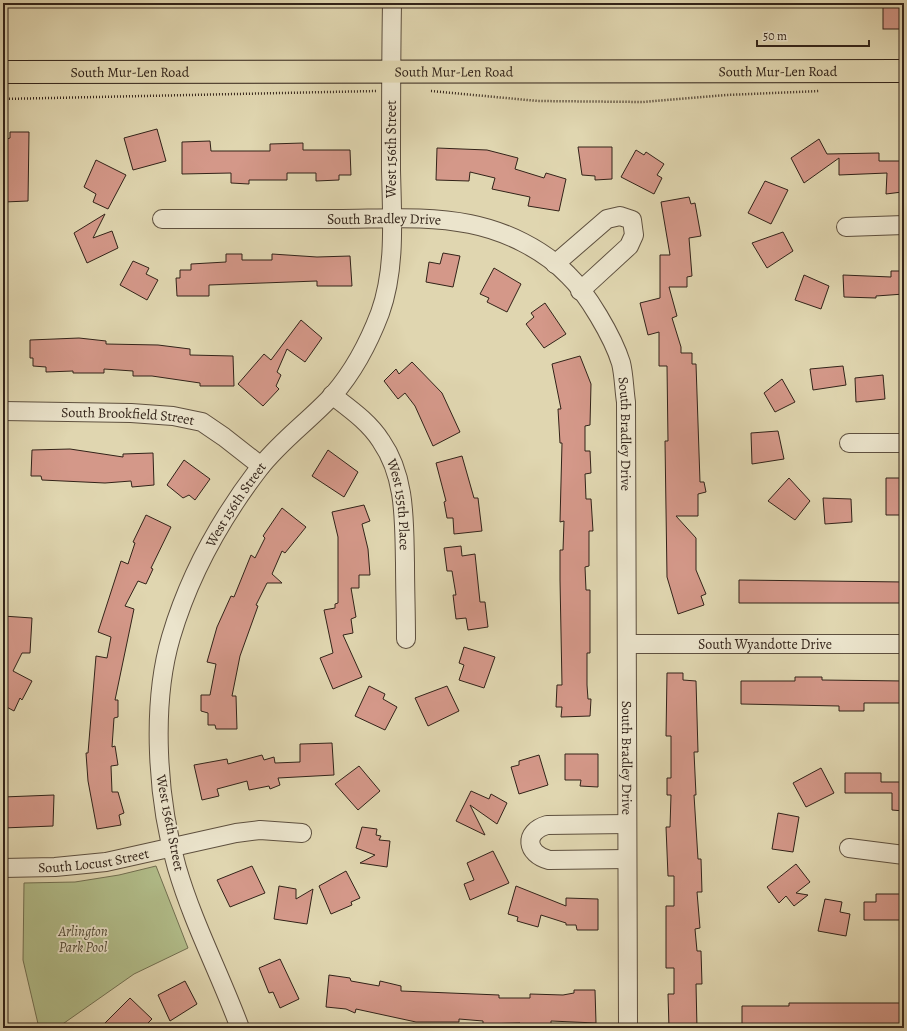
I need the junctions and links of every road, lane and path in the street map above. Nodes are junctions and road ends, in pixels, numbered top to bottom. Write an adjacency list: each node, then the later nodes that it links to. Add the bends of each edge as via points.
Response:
1 (392, 3): 4 (street, West 156th Street)
2 (904, 71): 4 (main road, South Mur-Len Road)
3 (3, 72): 4 (main road, South Mur-Len Road)
4 (391, 81): 7 (path); 9 (street, West 156th Street)
5 (429, 91): 6 (path, via 538,101 643,102)
6 (823, 91)
7 (3, 99)
8 (162, 219): 9 (street, South Bradley Drive)
9 (392, 219): 12 (street, South Bradley Drive, via 442,220 472,224 514,238 545,255); 14 (street, West 156th Street, via 390,261 381,311 348,376)
10 (904, 225): 11 (street)
11 (846, 227)
12 (555, 264): 13 (street, South Bradley Drive, via 569,275); 13 (street, via 607,219 620,216 632,220 634,235 629,246)
13 (580, 291): 20 (street, South Bradley Drive, via 610,337 621,363 626,402)
14 (332, 395): 18 (street, West 156th Street); 19 (street, West 155th Place, via 367,424 382,441 399,479 404,517)
15 (3, 411): 18 (street, South Brookfield Street, via 131,413 173,416 202,422)
16 (849, 443): 17 (street)
17 (904, 443)
18 (261, 466): 24 (street, West 156th Street, via 240,494 208,546 194,573 170,638 163,676 158,739 164,807)
19 (406, 639)
20 (627, 644): 21 (street, South Wyandotte Drive); 22 (street, South Bradley Drive)
21 (904, 644)
22 (627, 824): 27 (street, South Bradley Drive); 27 (street, via 547,825 537,828 531,837 530,845 534,853 549,860)
23 (302, 833): 24 (street, South Locust Street, via 260,830)
24 (172, 848): 28 (street, South Locust Street, via 106,862 55,867); 29 (street, West 156th Street, via 185,893)
25 (849, 848): 26 (street)
26 (904, 855)
27 (627, 859): 30 (street, South Bradley Drive)
28 (3, 868)
29 (240, 1028)
30 (628, 1028)

